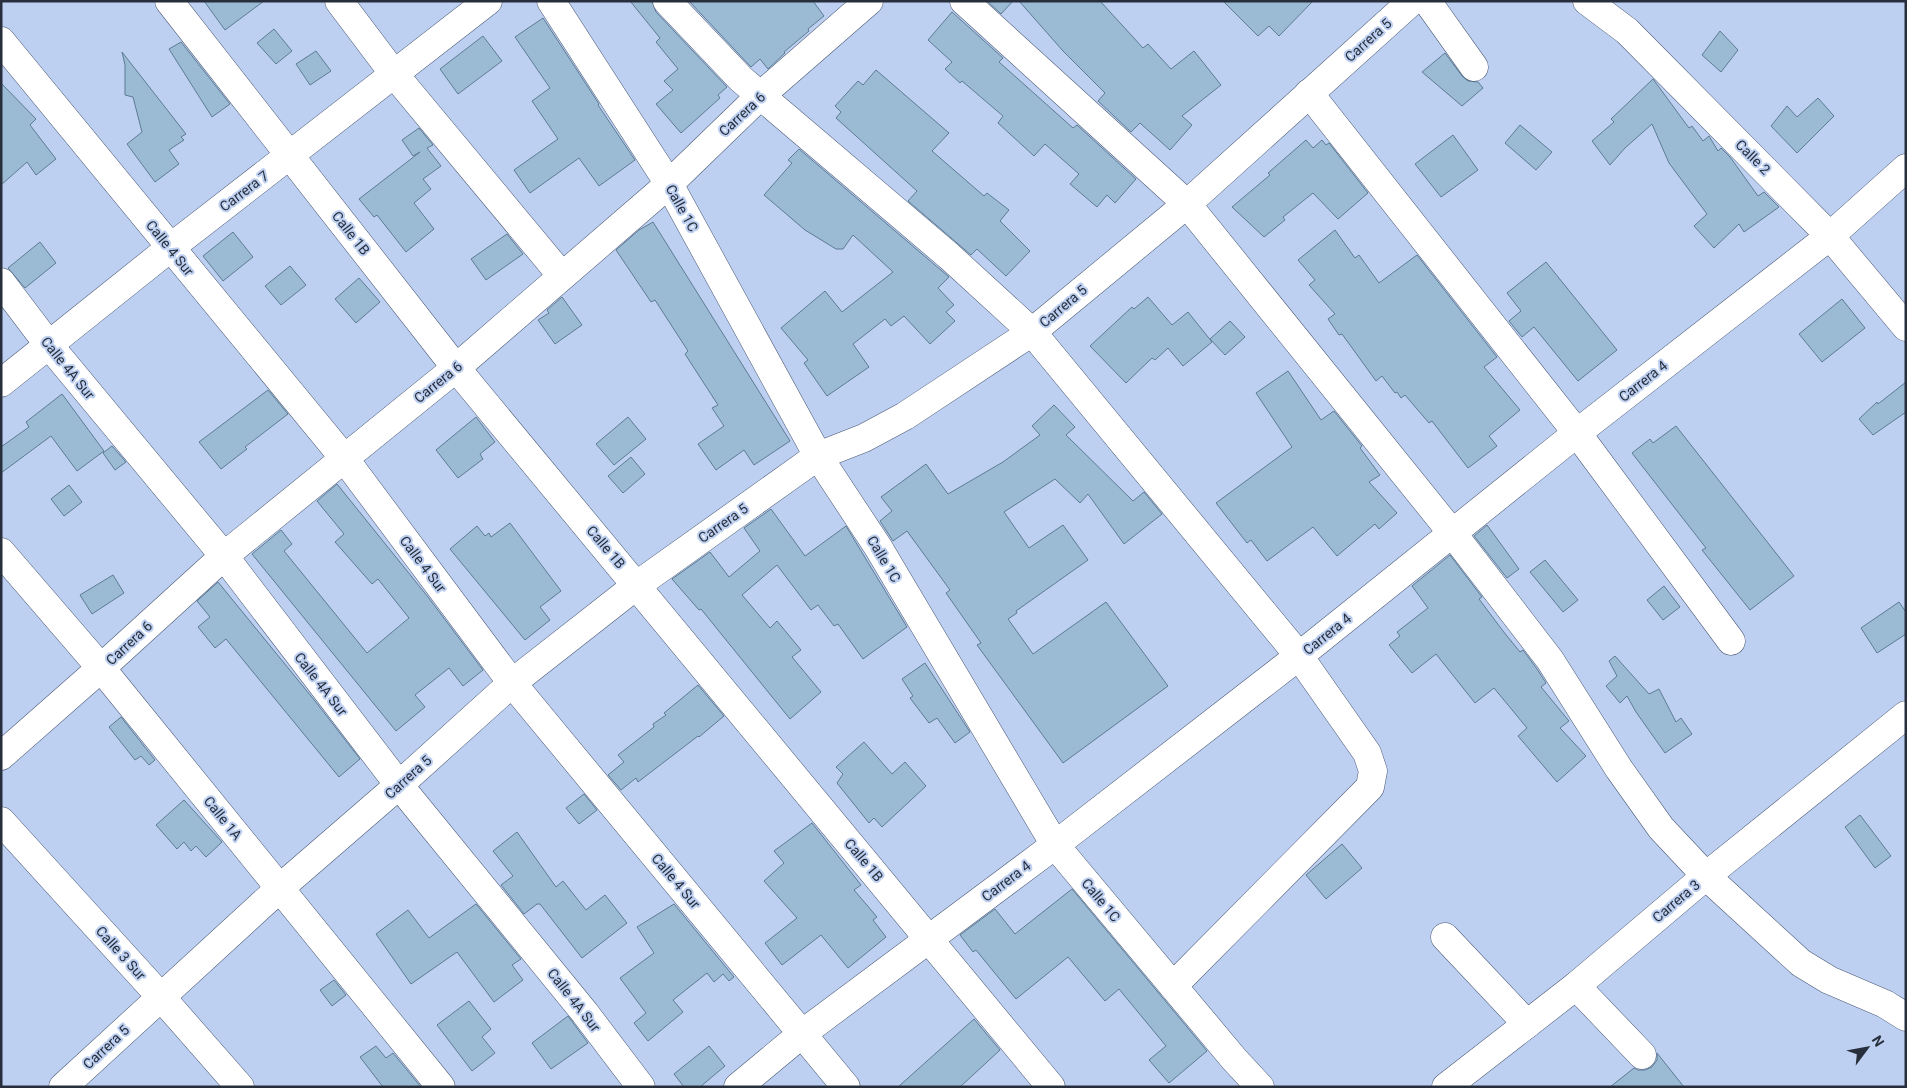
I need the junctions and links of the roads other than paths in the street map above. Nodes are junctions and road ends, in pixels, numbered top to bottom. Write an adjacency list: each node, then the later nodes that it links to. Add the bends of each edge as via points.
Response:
1 (170, 1): 16 (street, Calle 1B)
2 (339, 1): 13 (street)
3 (488, 1): 13 (street, Carrera 7)
4 (550, 1): 18 (street, Calle 1C)
5 (667, 1): 15 (street)
6 (869, 1): 15 (street, Carrera 6)
7 (964, 1): 19 (street)
8 (1412, 1): 14 (street, Carrera 5)
9 (1427, 1): 12 (street)
10 (1587, 1): 20 (street, Calle 2, via 1627,31)
11 (1, 41): 21 (street, Calle 4 Sur)
12 (1474, 67)
13 (394, 74): 16 (street, Carrera 7); 22 (street)
14 (1309, 93): 19 (street, Carrera 5); 29 (street)
15 (760, 96): 18 (street, Carrera 6); 25 (street)
16 (291, 155): 21 (street, Carrera 7); 27 (street, Calle 1B)
17 (1906, 168): 20 (street, Carrera 4)
18 (668, 184): 22 (street, Carrera 6); 30 (street, Calle 1C)
19 (1187, 204): 25 (street, Carrera 5); 32 (street)
20 (1830, 236): 24 (street, Calle 2); 29 (street, Carrera 4)
21 (170, 248): 26 (street, Carrera 7); 31 (street, Calle 4 Sur)
22 (562, 276): 27 (street, Carrera 6)
23 (1, 282): 26 (street, Calle 4A Sur)
24 (1906, 327)
25 (1032, 332): 30 (street, Carrera 5, via 904,416 864,438); 37 (street)
26 (48, 344): 28 (street, Carrera 7); 34 (street, Calle 4A Sur)
27 (456, 368): 31 (street, Carrera 6); 35 (street, Calle 1B)
28 (1, 383)
29 (1577, 433): 32 (street, Carrera 4); 36 (street)
30 (818, 456): 35 (street, Carrera 5); 44 (street, Calle 1C, via 878,547)
31 (344, 458): 34 (street, Carrera 6); 39 (street, Calle 4 Sur)
32 (1453, 534): 37 (street, Carrera 4); 45 (street, via 1550,660 1619,769 1661,828)
33 (1, 552): 38 (street, Calle 1A)
34 (224, 556): 38 (street, Carrera 6); 42 (street, Calle 4A Sur)
35 (637, 584): 39 (street, Carrera 5); 48 (street, Calle 1B)
36 (1731, 641)
37 (1299, 656): 44 (street, Carrera 4); 49 (street, via 1367,753 1373,771 1370,787)
38 (101, 668): 41 (street, Carrera 6); 46 (street, Calle 1A)
39 (512, 683): 42 (street, Carrera 5); 54 (street, Calle 4 Sur)
40 (1906, 715): 45 (street, Carrera 3)
41 (1, 756)
42 (399, 785): 46 (street, Carrera 5); 59 (street, Calle 4A Sur)
43 (1, 821): 51 (street, Calle 3 Sur)
44 (1055, 845): 48 (street, Carrera 4); 49 (street, Calle 1C)
45 (1706, 876): 50 (street, Carrera 3); 52 (street, via 1800,963 1829,980 1885,1004)
46 (280, 888): 51 (street, Carrera 5); 58 (street, Calle 1A)
47 (1445, 937): 53 (street)
48 (929, 938): 54 (street, Carrera 4); 62 (street, Calle 1B)
49 (1172, 986): 63 (street, Calle 1C)
50 (1576, 986): 53 (street, Carrera 3); 55 (street)
51 (161, 997): 56 (street, Carrera 5); 57 (street, Calle 3 Sur)
52 (1906, 1018)
53 (1527, 1024): 64 (street, Carrera 3)
54 (802, 1033): 60 (street, Carrera 4); 61 (street, Calle 4 Sur)
55 (1642, 1055)
56 (63, 1087)
57 (240, 1087)
58 (441, 1087)
59 (641, 1087)
60 (738, 1087)
61 (846, 1087)
62 (1051, 1087)
63 (1260, 1087)
64 (1446, 1087)

